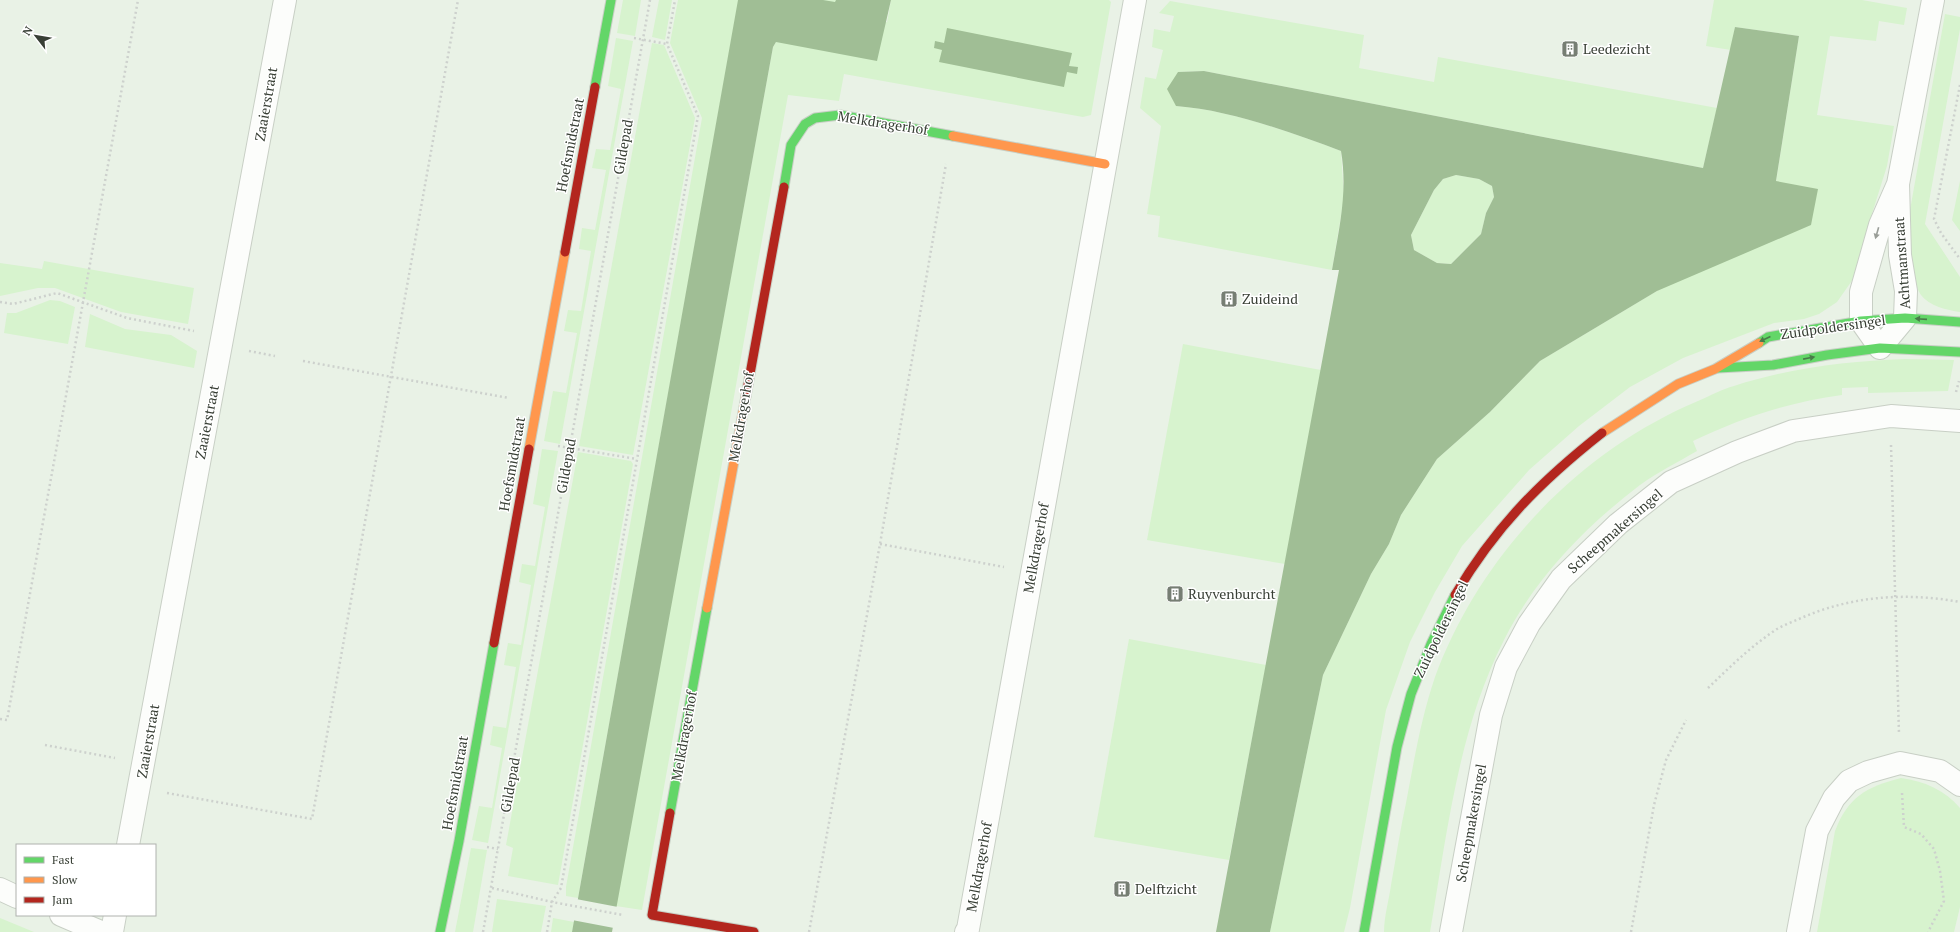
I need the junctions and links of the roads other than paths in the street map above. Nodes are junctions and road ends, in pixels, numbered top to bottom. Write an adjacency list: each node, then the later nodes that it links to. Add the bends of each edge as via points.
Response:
1 (285, 0): 15 (street, Zaaierstraat)
2 (611, 0): 22 (street, Hoefsmidstraat, via 536,403 459,841)
3 (1135, 0): 5 (street, Melkdragerhof)
4 (1934, 0): 6 (street, Achtmanstraat)
5 (1105, 164): 23 (street, Melkdragerhof, via 840,115 820,116 801,126 791,145 652,915); 24 (street, Melkdragerhof)
6 (1898, 184): 7 (street, Achtmanstraat, via 1900,255 1906,291); 8 (street, Achtmanstraat, one-way to 8, via 1880,225 1861,292)
7 (1905, 318): 8 (street, Zuidpoldersingel); 9 (street, Zuidpoldersingel, one-way to 7); 10 (street, Achtmanstraat)
8 (1860, 321): 10 (street); 12 (street, Zuidpoldersingel, one-way to 12, via 1768,337)
9 (1960, 322)
10 (1880, 348): 11 (street, Zuidpoldersingel); 12 (street, Zuidpoldersingel, one-way to 10, via 1773,365)
11 (1960, 352)
12 (1715, 369): 25 (street, Zuidpoldersingel, via 1678,384 1604,431 1568,460 1505,522 1455,594 1411,694 1397,746)
13 (1960, 421): 26 (street, Scheepmakersingel, via 1890,416 1793,431 1736,452 1671,482 1618,524 1560,579 1529,624 1506,667 1490,715)
14 (1960, 785): 27 (street, via 1940,771 1900,763 1868,772 1849,781 1834,798 1817,831)
15 (128, 844)
16 (0, 889): 17 (street)
17 (16, 896)
18 (63, 916): 20 (street)
19 (115, 916): 21 (street)
20 (101, 932)
21 (112, 932)
22 (440, 932)
23 (754, 932)
24 (966, 932)
25 (1364, 932)
26 (1452, 932)
27 (1798, 932)

